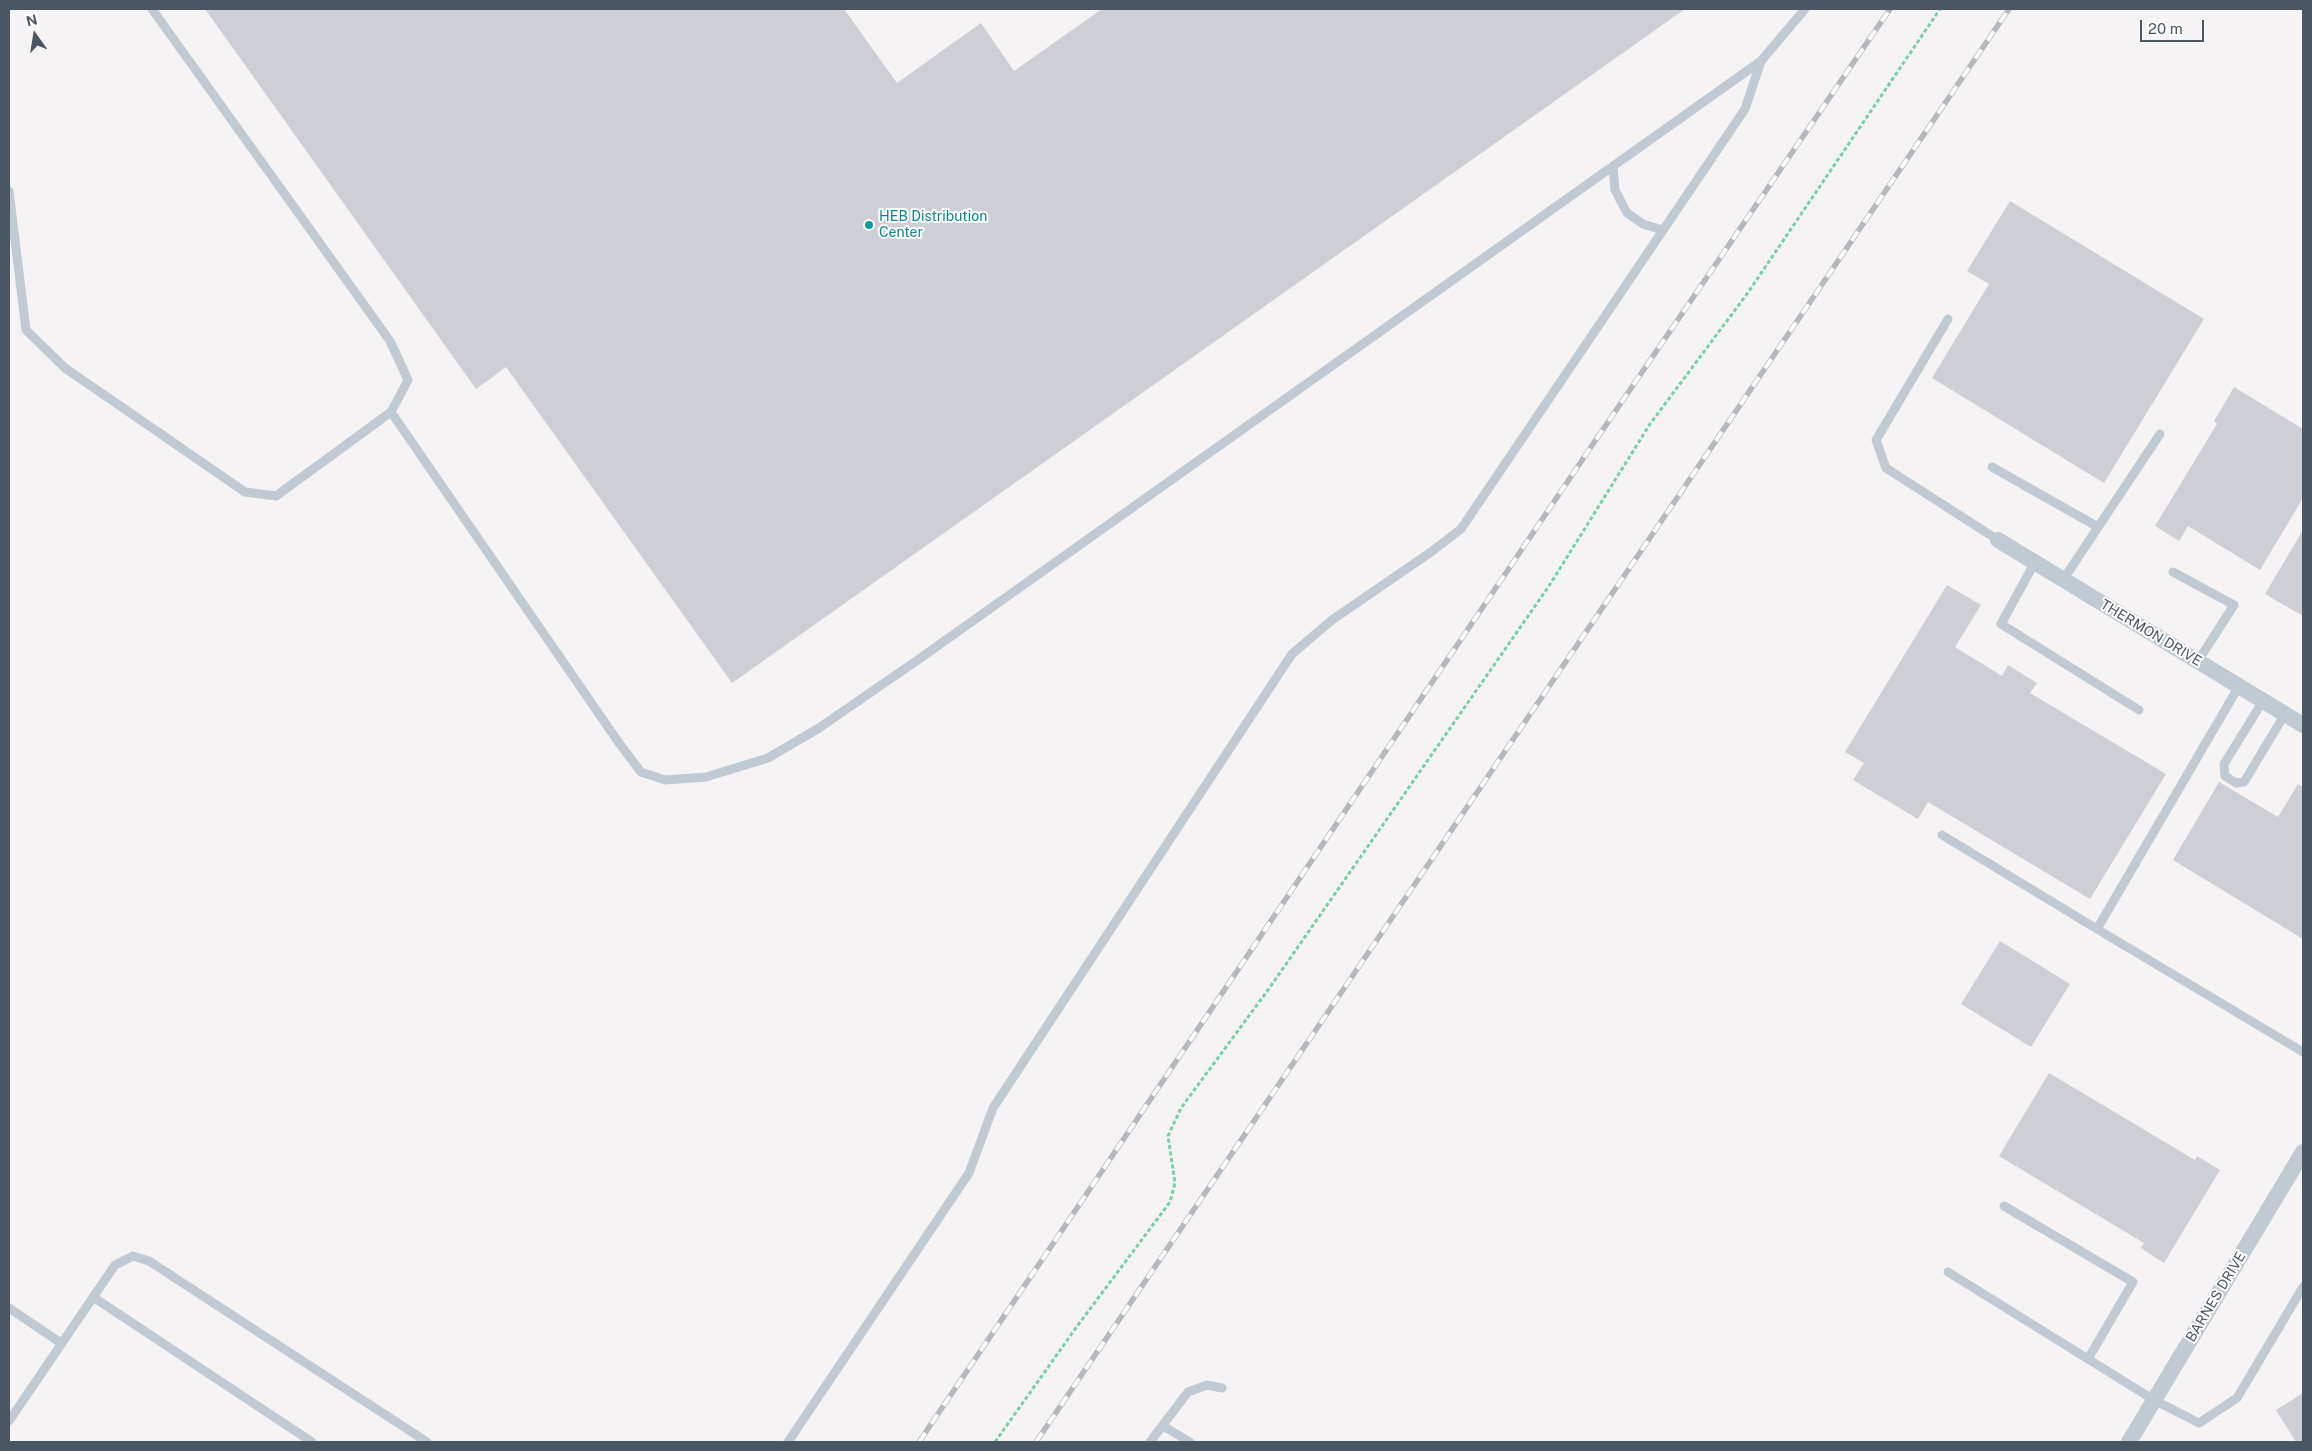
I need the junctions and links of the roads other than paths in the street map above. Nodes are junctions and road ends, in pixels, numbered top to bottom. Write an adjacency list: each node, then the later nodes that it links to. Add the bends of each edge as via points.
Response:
1 (152, 9): 8 (lane, via 390,342 408,380)
2 (1805, 9): 3 (lane)
3 (1761, 61): 4 (lane); 6 (lane, via 1745,109)
4 (1613, 166): 6 (lane, via 1615,190 1627,213 1643,224); 8 (lane, via 819,728 768,758 706,777 665,780 641,772)
5 (9, 191): 8 (lane, via 26,330 65,368 245,492 276,496)
6 (1662, 230): 39 (lane, via 1461,529 1332,620 1292,654 992,1108 969,1172)
7 (1948, 319): 12 (lane, via 1876,440 1886,468)
8 (391, 412)
9 (2160, 434): 11 (lane)
10 (1992, 466): 11 (lane)
11 (2098, 527): 15 (lane)
12 (1998, 540): 13 (street, THERMON DRIVE)
13 (2035, 562): 15 (street, THERMON DRIVE); 19 (lane, via 2001,624)
14 (2173, 572): 16 (lane, via 2234,605)
15 (2063, 580): 16 (street, THERMON DRIVE)
16 (2198, 661): 17 (street, THERMON DRIVE)
17 (2239, 686): 18 (street, THERMON DRIVE); 23 (lane)
18 (2263, 701): 20 (street, THERMON DRIVE); 20 (lane, via 2224,764 2225,776 2236,783 2244,782)
19 (2139, 710)
20 (2285, 714): 21 (street, THERMON DRIVE)
21 (2303, 725)
22 (1942, 835): 23 (lane)
23 (2097, 929): 24 (lane)
24 (2303, 1052)
25 (2303, 1152): 34 (street, BARNES DRIVE)
26 (2004, 1206): 32 (lane, via 2132,1282)
27 (1948, 1272): 32 (lane)
28 (2303, 1286): 34 (lane, via 2236,1398 2199,1423)
29 (93, 1296): 31 (lane); 37 (lane); 38 (lane, via 115,1265 133,1256 149,1261)
30 (9, 1308): 31 (lane)
31 (62, 1343): 35 (lane)
32 (2088, 1359): 34 (lane)
33 (1222, 1388): 36 (lane, via 1207,1385 1188,1392)
34 (2154, 1400): 42 (street, BARNES DRIVE)
35 (9, 1420)
36 (1163, 1426): 40 (lane); 41 (lane)
37 (312, 1442)
38 (428, 1442)
39 (788, 1442)
40 (1150, 1442)
41 (1190, 1442)
42 (2129, 1442)

